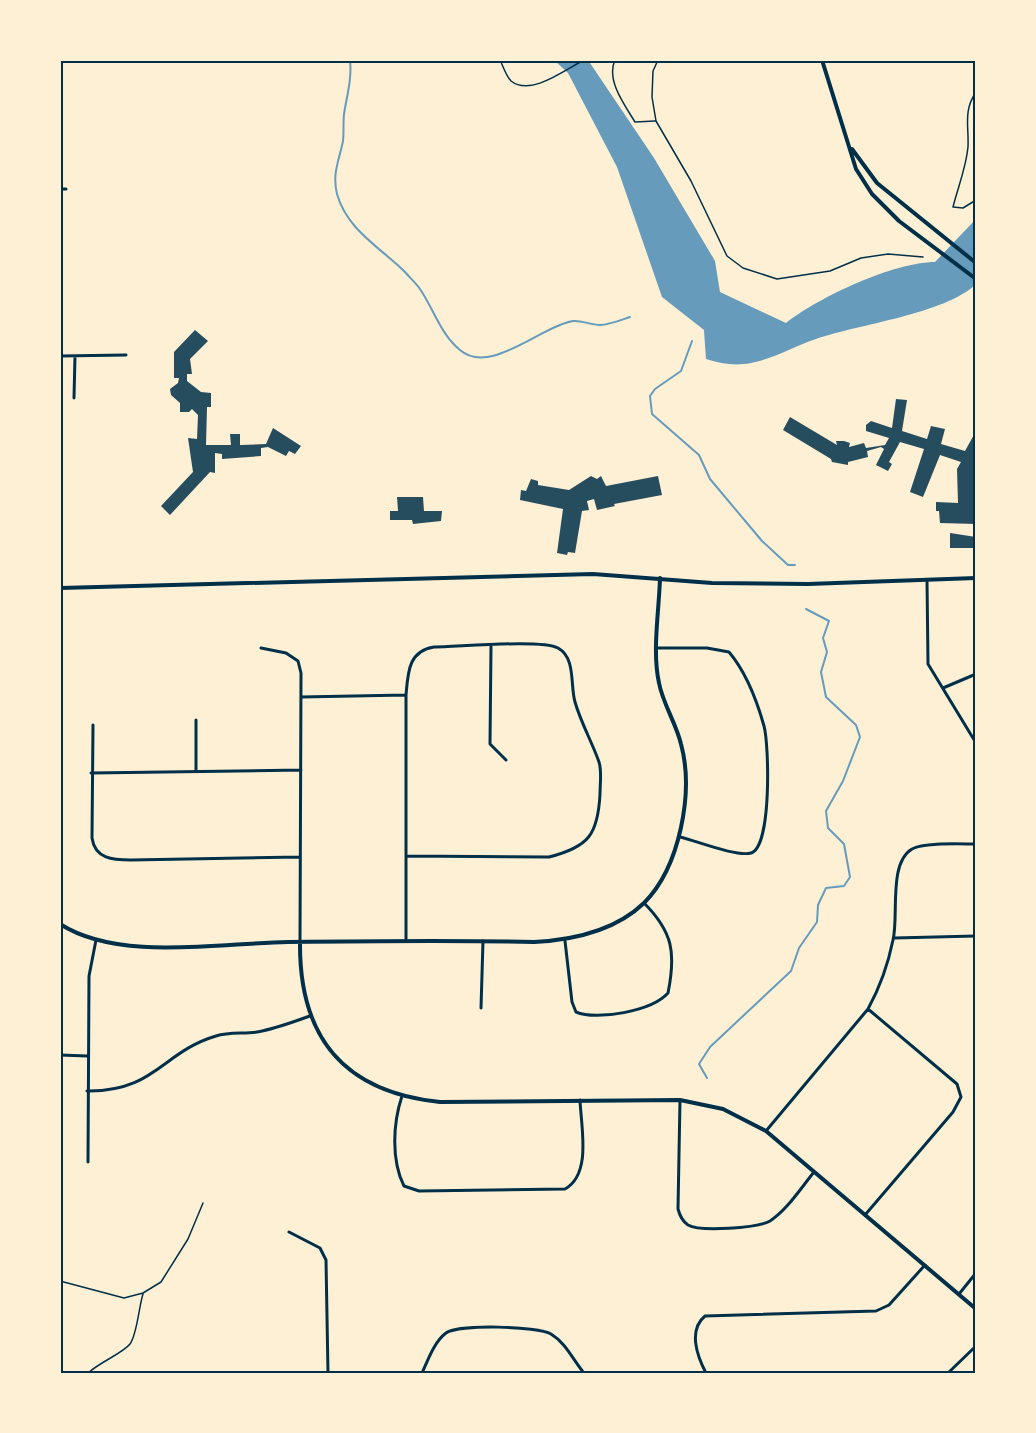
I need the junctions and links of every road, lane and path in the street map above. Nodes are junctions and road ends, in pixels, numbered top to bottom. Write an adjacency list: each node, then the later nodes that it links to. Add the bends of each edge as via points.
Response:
1 (500, 60): 2 (path, via 511,80 524,86 539,83)
2 (584, 60)
3 (615, 60): 7 (path, via 612,78 635,122)
4 (658, 60): 7 (path, via 653,71 652,97)
5 (822, 60): 8 (street)
6 (976, 92): 11 (path, via 965,120 968,145 953,207 963,208)
7 (656, 121): 12 (path, via 691,181 727,256 743,268 777,279 830,271 861,258 888,254)
8 (850, 146): 13 (street, via 877,183); 14 (street, via 856,169 872,194 899,221)
9 (60, 189): 10 (street)
10 (66, 189)
11 (976, 201)
12 (923, 257)
13 (976, 263)
14 (976, 279)
15 (126, 355): 17 (street)
16 (60, 356): 17 (street)
17 (75, 356): 18 (street)
18 (74, 398)
19 (660, 578): 21 (street, via 808,584); 22 (street, via 593,574); 25 (street)
20 (976, 578): 21 (street)
21 (927, 580): 27 (street, via 928,664)
22 (60, 588)
23 (491, 646): 28 (street, via 425,648 411,663); 33 (street, via 490,744); 39 (street, via 547,645 565,653 576,706 600,764 599,817 595,830 577,848 549,857)
24 (261, 648): 29 (street, via 286,653 298,661)
25 (658, 648): 37 (street, via 659,683 681,744 685,803); 37 (street, via 729,652 738,663 767,737 766,827 758,848 752,853 738,853)
26 (976, 674): 27 (street)
27 (943, 688): 32 (street)
28 (406, 695): 29 (street); 39 (street)
29 (301, 697): 34 (street)
30 (196, 720): 35 (street)
31 (93, 725): 36 (street)
32 (976, 743)
33 (506, 760)
34 (301, 770): 35 (street); 40 (street)
35 (196, 771): 36 (street)
36 (91, 773): 40 (street, via 93,846 111,860)
37 (680, 837): 41 (street, via 671,860)
38 (976, 843): 44 (street, via 919,846 905,856 898,873)
39 (406, 856): 47 (street)
40 (300, 857): 49 (street)
41 (644, 903): 46 (street, via 594,933); 46 (street, via 662,921 671,940 668,993 654,1005 596,1017 576,1012)
42 (60, 924): 45 (street)
43 (976, 936): 44 (street)
44 (894, 938): 51 (street, via 885,973)
45 (96, 940): 49 (street, via 153,947); 54 (street, via 89,976)
46 (565, 940): 48 (street)
47 (406, 941): 48 (street); 49 (street)
48 (483, 941): 50 (street)
49 (300, 942): 52 (street, via 300,968)
50 (481, 1008)
51 (868, 1009): 59 (street); 63 (street, via 957,1084 961,1097 953,1112)
52 (310, 1016): 55 (street, via 258,1032 216,1036 181,1053 134,1085); 56 (street, via 346,1067 361,1079)
53 (60, 1055): 54 (street)
54 (87, 1056): 55 (street)
55 (87, 1091): 60 (street)
56 (402, 1096): 57 (street, via 440,1102); 57 (street, via 395,1125 397,1167 404,1186 418,1191 564,1189 572,1185 582,1170)
57 (580, 1100): 58 (street)
58 (680, 1100): 59 (street, via 723,1108); 61 (street, via 678,1209 681,1219 689,1225 700,1228 769,1222)
59 (766, 1131): 61 (street)
60 (88, 1162)
61 (814, 1173): 63 (street)
62 (203, 1203): 68 (path, via 189,1239 161,1282)
63 (865, 1215): 65 (street)
64 (289, 1232): 73 (street, via 321,1248 326,1260)
65 (925, 1265): 69 (street); 76 (street, via 896,1299 876,1311 705,1316 695,1332 696,1349)
66 (976, 1273): 69 (street)
67 (60, 1281): 68 (path, via 124,1298)
68 (143, 1293): 72 (path, via 132,1342)
69 (959, 1294): 70 (street)
70 (976, 1309)
71 (976, 1346): 77 (street)
72 (88, 1373)
73 (328, 1373)
74 (422, 1373): 75 (street, via 446,1332 459,1328 537,1328 562,1343)
75 (584, 1373)
76 (706, 1373)
77 (948, 1373)

